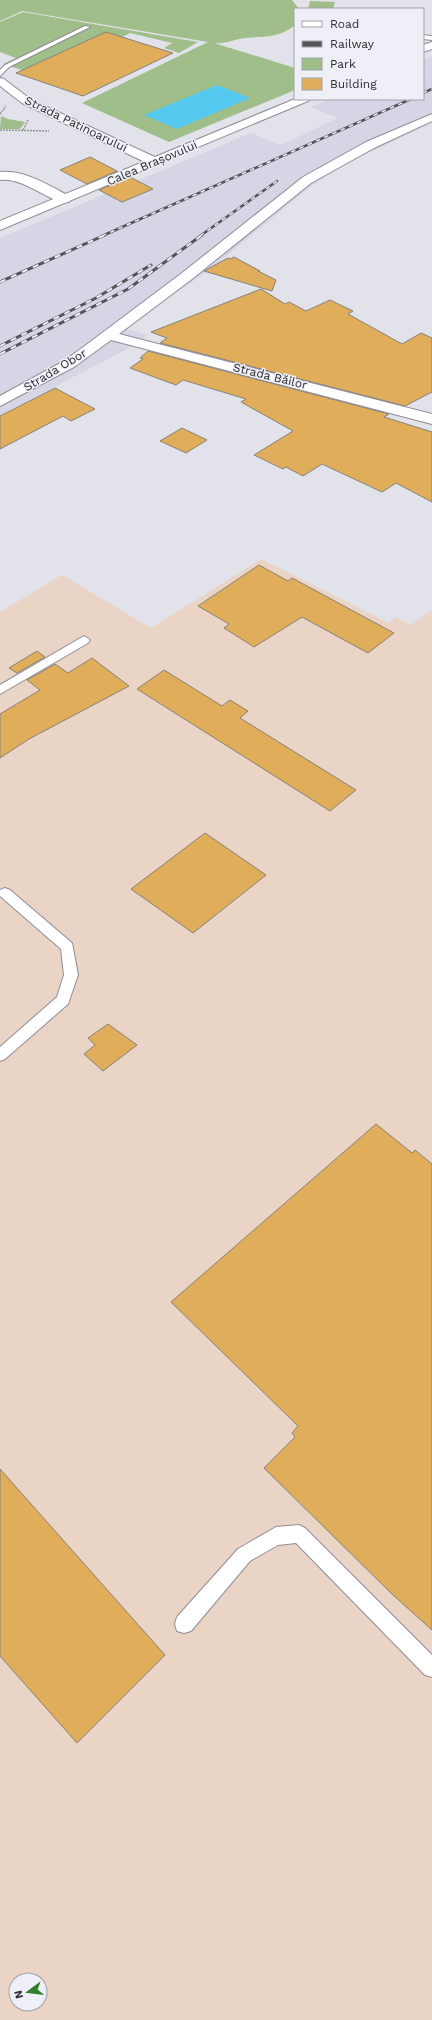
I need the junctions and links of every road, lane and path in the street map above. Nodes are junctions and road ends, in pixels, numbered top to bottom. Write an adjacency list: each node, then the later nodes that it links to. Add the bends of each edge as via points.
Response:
1 (87, 27): 2 (lane, via 7,66)
2 (0, 74)
3 (0, 81): 6 (street, Strada Patinoarului, via 26,101)
4 (302, 100): 8 (street, Calea Brașovului)
5 (432, 116): 12 (street, Strada Obor, via 370,145 307,180)
6 (81, 127): 7 (path, via 53,132); 8 (street, Strada Patinoarului)
7 (0, 130)
8 (155, 162): 10 (street, Calea Brașovului)
9 (0, 176): 10 (street, via 17,176)
10 (65, 199): 11 (street, Calea Brașovului)
11 (0, 226)
12 (108, 335): 13 (street, Strada Obor, via 69,364); 14 (street, Strada Băilor)
13 (0, 402)
14 (432, 419)
15 (84, 640): 16 (lane)
16 (0, 690)
17 (5, 893): 18 (lane, via 67,947 71,975 63,1000)
18 (0, 1056)
19 (184, 1624): 20 (lane, via 244,1554 276,1536 299,1534)
20 (432, 1668)

